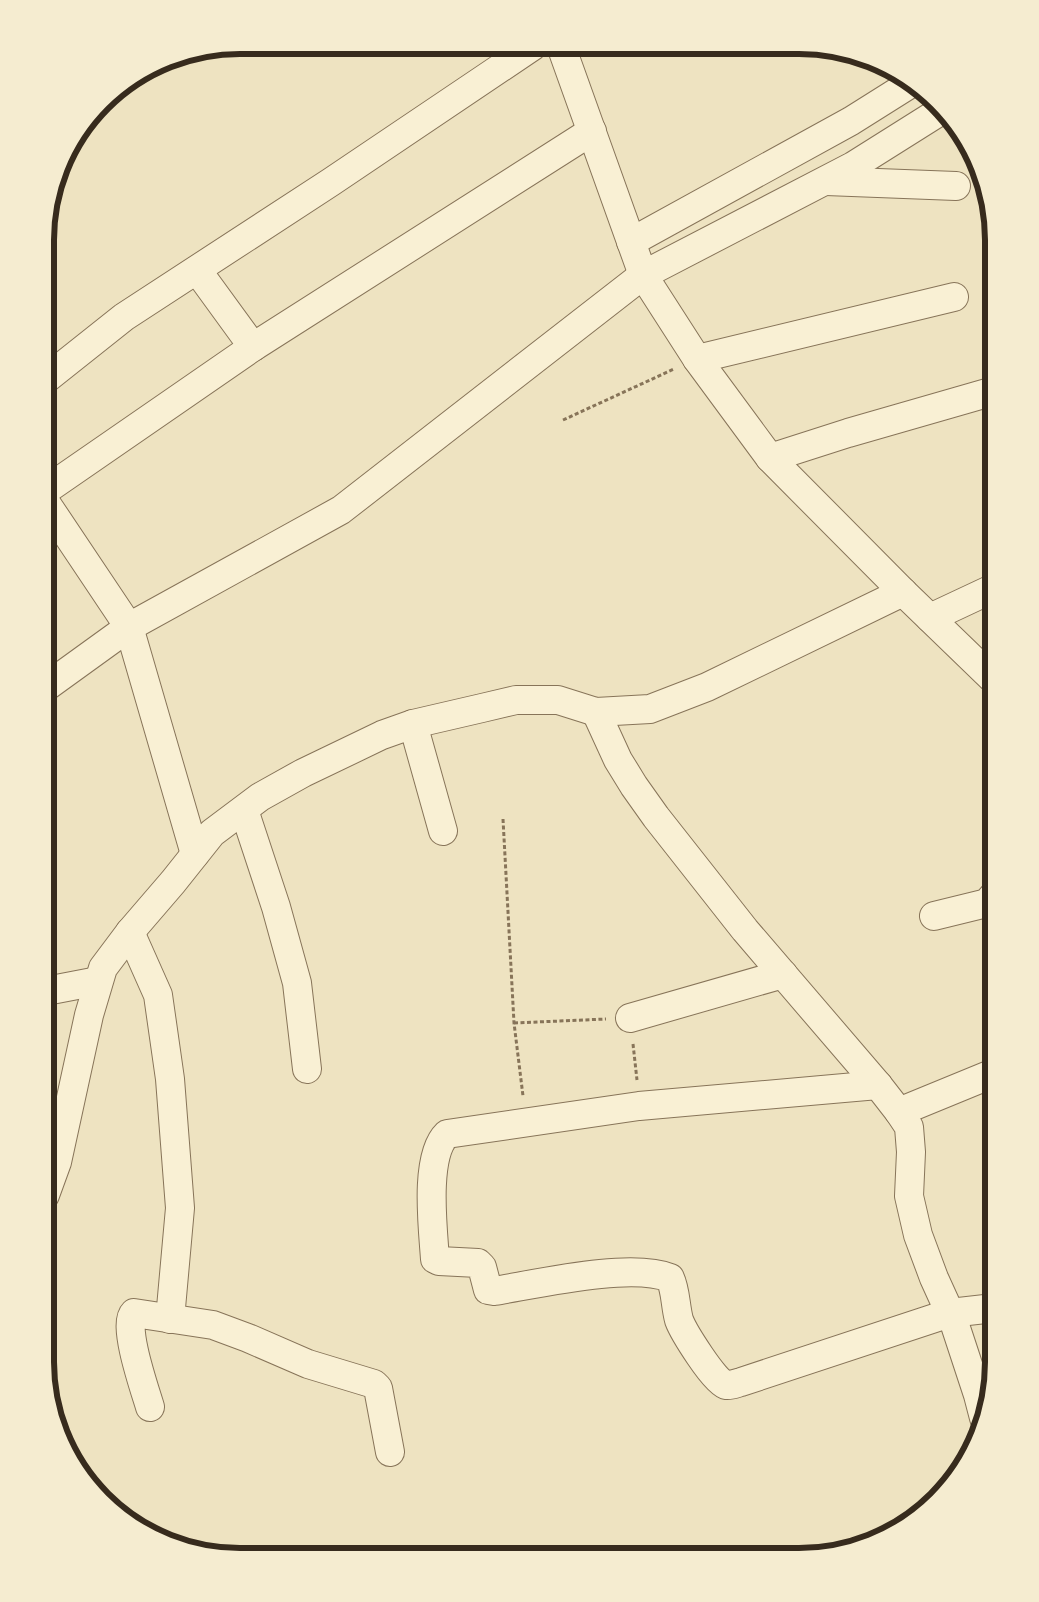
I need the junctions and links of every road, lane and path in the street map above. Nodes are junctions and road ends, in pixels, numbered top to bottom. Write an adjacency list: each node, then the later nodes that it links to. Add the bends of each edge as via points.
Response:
1 (521, 54): 9 (street)
2 (564, 54): 5 (street)
3 (905, 87): 8 (street, via 851,121)
4 (936, 114): 6 (street)
5 (592, 131): 8 (street); 12 (street)
6 (825, 181): 7 (street); 10 (street)
7 (956, 186)
8 (631, 242): 10 (street)
9 (197, 270): 12 (street); 14 (street, via 124,317)
10 (643, 275): 13 (street); 23 (street, via 341,510)
11 (954, 297): 13 (street)
12 (253, 347): 18 (street)
13 (697, 359): 16 (path); 17 (street)
14 (54, 372)
15 (985, 394): 17 (street)
16 (563, 420)
17 (770, 458): 20 (street)
18 (54, 484)
19 (54, 516): 23 (street)
20 (903, 592): 22 (street); 26 (street, via 706,687 650,709)
21 (985, 592): 22 (street)
22 (930, 618): 24 (street)
23 (129, 627): 25 (street); 31 (street)
24 (985, 671)
25 (54, 680)
26 (596, 712): 27 (street, via 558,700 516,700); 35 (street, via 634,786)
27 (413, 724): 28 (street, via 382,735 303,773 260,797); 30 (street)
28 (244, 810): 31 (street, via 212,833); 40 (street, via 297,983)
29 (503, 820): 39 (path)
30 (443, 832)
31 (195, 854): 34 (street)
32 (985, 903): 33 (street)
33 (934, 916)
34 (130, 932): 36 (street, via 103,968); 49 (street, via 158,995 170,1079 180,1208)
35 (783, 974): 38 (street); 42 (street)
36 (98, 981): 37 (street); 46 (street)
37 (54, 989)
38 (630, 1018): 39 (path); 43 (path)
39 (514, 1022): 45 (path)
40 (307, 1069)
41 (985, 1077): 44 (street)
42 (878, 1085): 43 (street); 44 (street)
43 (639, 1106): 45 (street)
44 (899, 1112): 48 (street, via 908,1127 911,1152 909,1196 918,1235)
45 (526, 1122): 48 (street, via 447,1134 438,1151 431,1197 435,1259 478,1263 488,1290 586,1276 658,1273 670,1278 679,1320 685,1332 712,1375 726,1386)
46 (54, 1170)
47 (985, 1309): 48 (street)
48 (950, 1313): 50 (street)
49 (170, 1319): 51 (street, via 134,1313 130,1316 133,1347); 52 (street, via 213,1325 308,1364 374,1384 378,1388)
50 (980, 1404)
51 (150, 1407)
52 (390, 1452)

